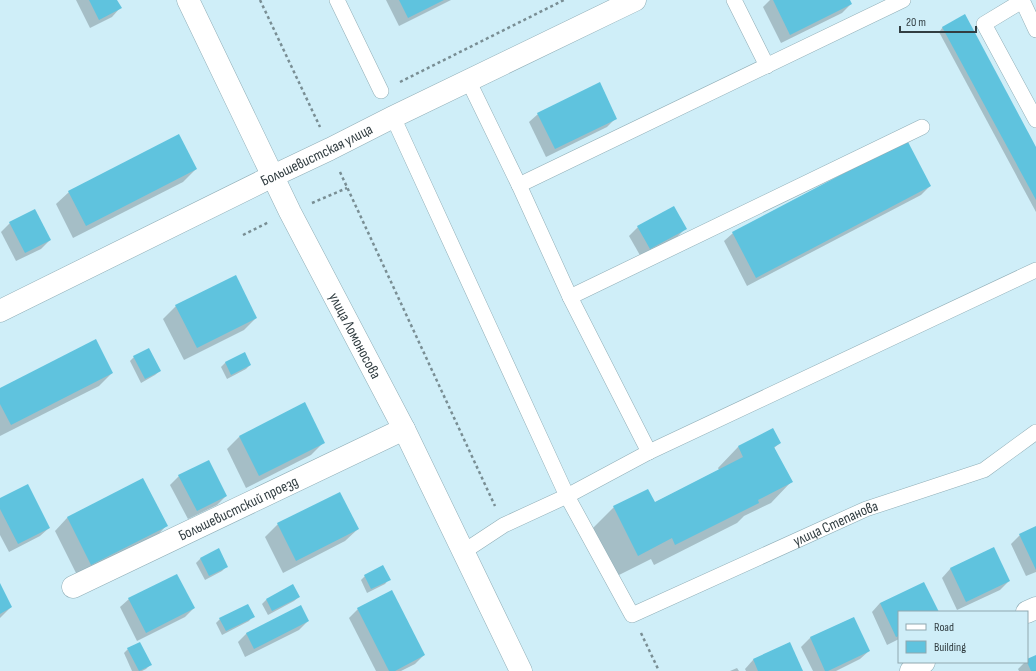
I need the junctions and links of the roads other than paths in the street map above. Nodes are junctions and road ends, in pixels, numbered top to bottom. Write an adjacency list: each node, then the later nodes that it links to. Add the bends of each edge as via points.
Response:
1 (188, 0): 15 (street, улица Ломоносова)
2 (337, 0): 11 (lane)
3 (635, 0): 7 (street, Большевистская улица)
4 (734, 0): 9 (lane)
5 (903, 0): 9 (lane)
6 (1022, 1): 8 (lane); 13 (lane, via 984,24)
7 (608, 6): 10 (street, Большевистская улица)
8 (1036, 30)
9 (767, 66): 16 (lane)
10 (468, 80): 12 (street, Большевистская улица); 16 (lane)
11 (381, 92)
12 (393, 117): 15 (street, Большевистская улица); 23 (lane)
13 (1036, 120)
14 (922, 127): 18 (lane)
15 (273, 176): 19 (street, Большевистская улица); 20 (street, улица Ломоносова)
16 (519, 185): 18 (lane)
17 (1036, 270): 22 (lane)
18 (570, 298): 22 (lane)
19 (0, 311)
20 (404, 429): 24 (street, улица Ломоносова); 25 (street, Большевистский проезд)
21 (1036, 432): 23 (lane, улица Степанова, via 984,470 866,509 632,615)
22 (649, 452): 23 (lane)
23 (567, 496): 24 (lane, via 504,525)
24 (463, 552): 27 (street, улица Ломоносова)
25 (73, 587)
26 (922, 663): 28 (street)
27 (521, 671)
28 (911, 671)

